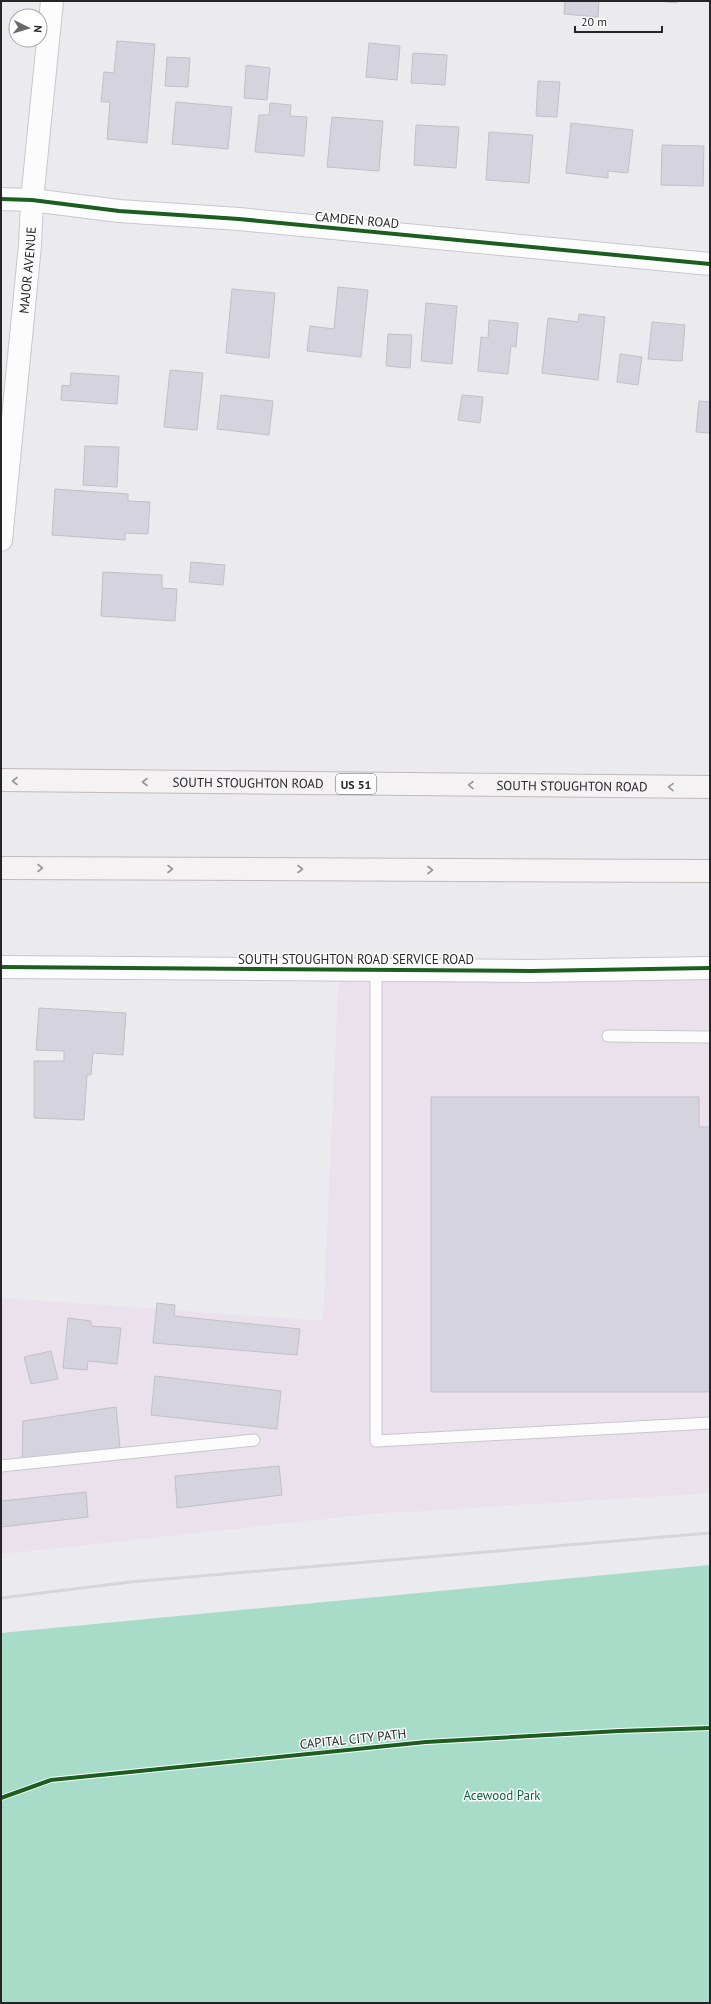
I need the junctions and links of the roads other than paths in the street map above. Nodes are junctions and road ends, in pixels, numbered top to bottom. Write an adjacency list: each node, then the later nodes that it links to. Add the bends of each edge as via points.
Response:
1 (52, 1): 3 (street, MAJOR AVENUE)
2 (1, 199): 3 (street, CAMDEN ROAD)
3 (32, 200): 4 (street, CAMDEN ROAD, via 119,211 247,219); 5 (street, MAJOR AVENUE, via 31,238)
4 (710, 264)
5 (1, 540)
6 (1, 780): 7 (main road, SOUTH STOUGHTON ROAD / US 51, one-way to 6)
7 (710, 787)
8 (1, 868): 9 (main road, one-way to 9)
9 (710, 871)
10 (1, 967): 12 (street, SOUTH STOUGHTON ROAD SERVICE ROAD)
11 (710, 968): 12 (street, SOUTH STOUGHTON ROAD SERVICE ROAD, via 530,971)
12 (376, 969): 15 (lane, via 376,1441)
13 (608, 1036): 14 (lane)
14 (710, 1037)
15 (710, 1423)
16 (254, 1440): 17 (lane)
17 (1, 1466)

